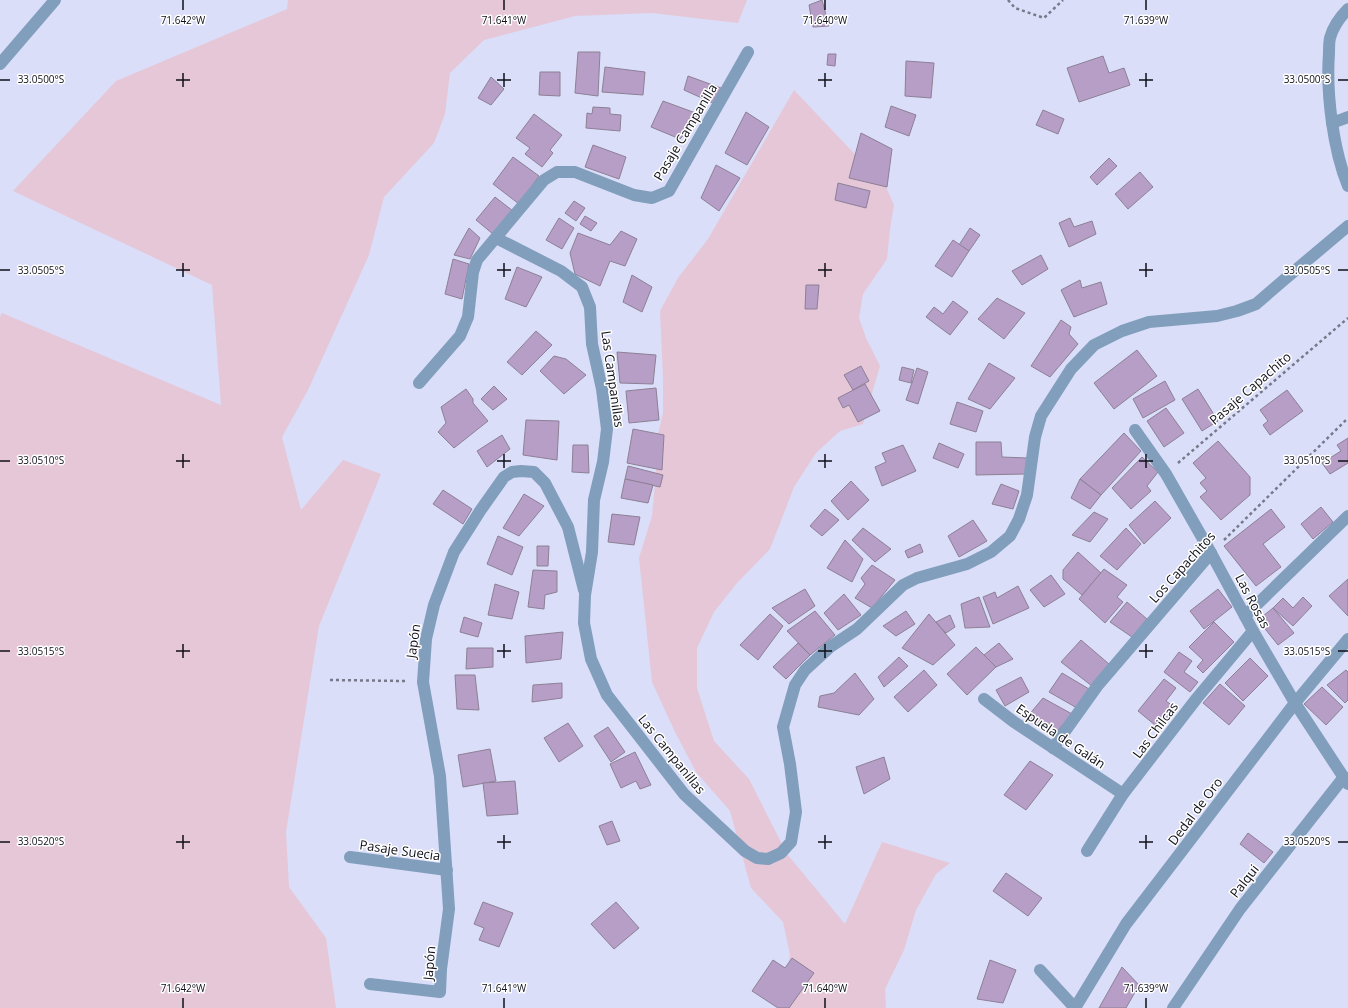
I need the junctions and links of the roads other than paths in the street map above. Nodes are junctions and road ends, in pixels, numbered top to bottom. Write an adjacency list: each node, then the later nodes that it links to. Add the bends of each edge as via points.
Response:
1 (55, 0): 4 (street)
2 (1348, 9): 6 (street, via 1340,17 1330,38 1328,69)
3 (748, 52): 9 (street, Pasaje Campanilla, via 669,191 652,198 634,195 575,172 557,172 544,180)
4 (0, 64)
5 (1348, 117): 6 (street)
6 (1332, 123): 7 (street)
7 (1348, 186)
8 (1348, 226): 14 (street, Las Campanillas, via 1256,304 1217,316 1149,322 1122,331 1094,345 1071,369 1041,416 1035,437 1028,494 1010,536 991,552 966,564 917,578 903,585 857,629 830,646 805,670 795,685 783,727 796,812 791,842 781,853 768,859 757,858 744,851 684,794 607,695 590,659 584,623)
9 (496, 238): 10 (street, Pasaje Campanilla, via 477,260 473,272 468,317 460,336); 14 (street, Las Campanillas, via 561,270 582,287 590,308 592,344 602,389 607,429 603,462 594,500 592,552)
10 (419, 383)
11 (1135, 430): 13 (street, Las Rosas, via 1166,474)
12 (1348, 516): 15 (street)
13 (1211, 553): 15 (street, Las Rosas); 20 (street, Los Capachitos, via 1098,685)
14 (585, 595): 25 (street, Japón, via 568,526 545,484 534,472 512,472 504,477 454,552 432,612 426,639 423,682 440,776)
15 (1245, 616): 16 (street, Las Rosas)
16 (1253, 631): 19 (street, Las Rosas); 22 (street, Las Chilcas, via 1197,698)
17 (1348, 639): 19 (street, Dedal de Oro)
18 (984, 699): 20 (street, Espuela de Galán)
19 (1295, 702): 21 (street, Las Rosas); 28 (street, Dedal de Oro, via 1126,924)
20 (1052, 748): 22 (street, Espuela de Galán)
21 (1346, 780): 29 (street, Palqui, via 1240,909)
22 (1123, 794): 23 (street, Las Chilcas)
23 (1087, 851)
24 (350, 857): 25 (street, Pasaje Suecia)
25 (447, 870): 27 (street, Japón, via 449,909 440,992)
26 (1040, 970): 28 (street)
27 (370, 984)
28 (1075, 1008)
29 (1173, 1008)

